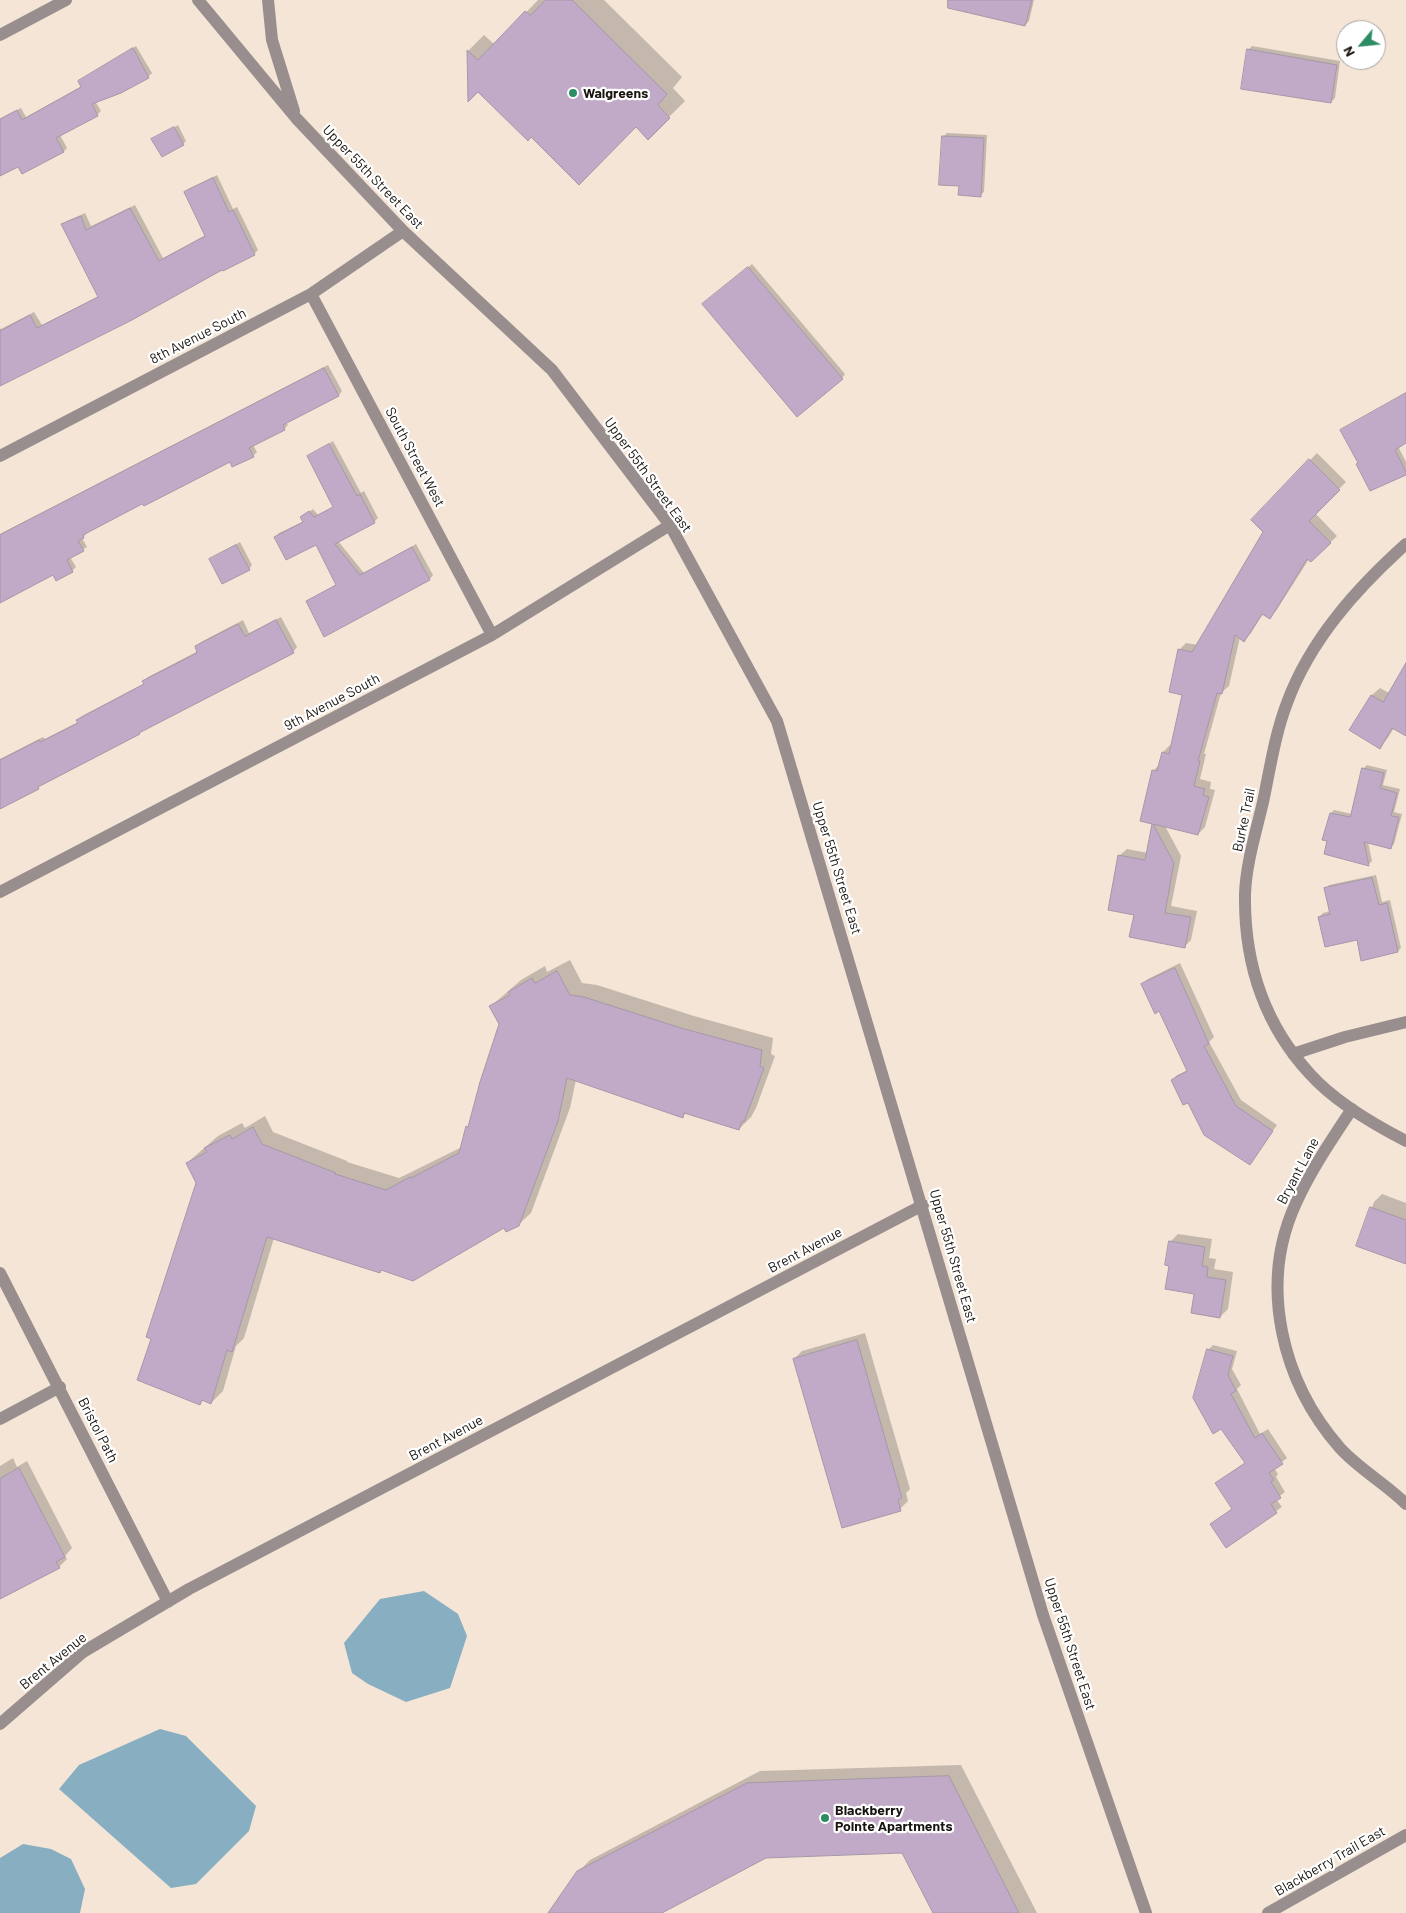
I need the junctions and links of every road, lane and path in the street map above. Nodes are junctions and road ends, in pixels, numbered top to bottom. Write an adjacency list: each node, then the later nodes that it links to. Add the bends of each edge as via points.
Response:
1 (66, 0): 4 (street)
2 (198, 0): 5 (street, Upper 55th Street East)
3 (268, 0): 5 (street, via 272,40)
4 (0, 35)
5 (296, 118): 6 (street, Upper 55th Street East)
6 (403, 231): 7 (street, 8th Avenue South); 9 (street, Upper 55th Street East, via 552,370)
7 (311, 294): 8 (street, 8th Avenue South); 11 (street, South Street West)
8 (0, 456)
9 (670, 525): 11 (street, 9th Avenue South); 17 (street, Upper 55th Street East, via 777,721)
10 (1406, 544): 14 (street, Burke Trail, via 1346,605 1322,635 1286,703 1272,756 1245,893 1247,934 1257,986)
11 (492, 635): 12 (street, 9th Avenue South)
12 (0, 892)
13 (1406, 1022): 14 (street)
14 (1293, 1054): 15 (street, Burke Trail, via 1311,1076)
15 (1352, 1109): 16 (street, Burke Trail); 21 (street, Bryant Lane, via 1315,1166 1295,1205 1284,1238 1277,1290 1281,1334 1295,1375 1314,1414 1340,1449)
16 (1406, 1141)
17 (922, 1205): 22 (street, Brent Avenue); 25 (street, Upper 55th Street East, via 1044,1616)
18 (0, 1273): 19 (street, Bristol Path)
19 (60, 1387): 20 (street); 22 (street, Bristol Path)
20 (0, 1419)
21 (1406, 1504)
22 (168, 1602): 23 (street, Brent Avenue, via 84,1652)
23 (0, 1724)
24 (1406, 1835): 26 (street, Blackberry Trail East)
25 (1146, 1913)
26 (1268, 1913)

